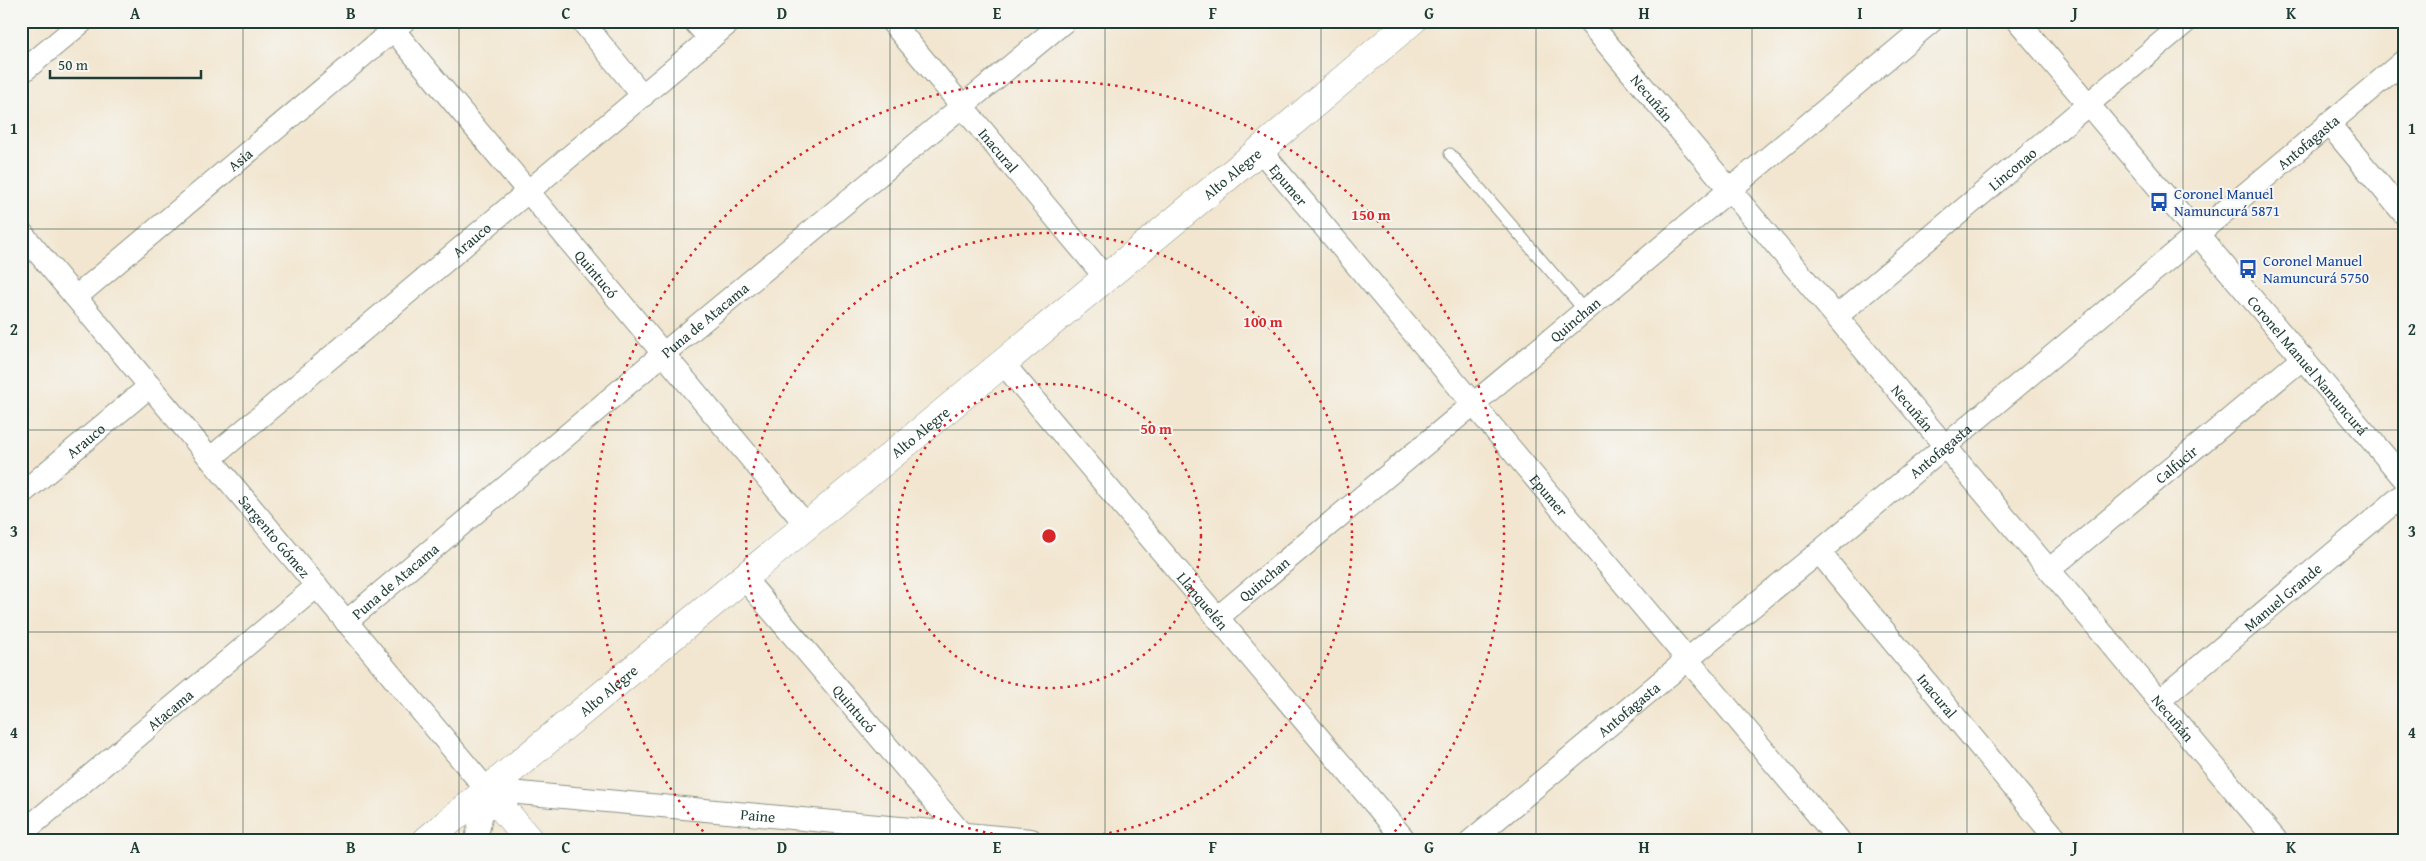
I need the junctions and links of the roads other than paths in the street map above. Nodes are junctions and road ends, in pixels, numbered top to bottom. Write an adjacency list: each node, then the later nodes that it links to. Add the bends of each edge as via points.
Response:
1 (83, 21): 15 (street)
2 (582, 21): 16 (street)
3 (694, 21): 13 (street)
4 (731, 21): 13 (street, Arauco)
5 (891, 21): 18 (street, Inacural)
6 (1065, 21): 18 (street, Puna de Atacama)
7 (1412, 21): 20 (main road, Alto Alegre)
8 (1588, 21): 23 (street, Necuñán)
9 (1932, 21): 23 (street, Quinchan)
10 (2018, 21): 17 (street, Coronel Manuel Namuncurá)
11 (2187, 21): 17 (street, Linconao)
12 (395, 24): 22 (street, Quintucó); 28 (street, Asia)
13 (710, 40): 16 (street, Arauco)
14 (2405, 60): 19 (street, Antofagasta)
15 (21, 73)
16 (643, 96): 22 (street, Arauco)
17 (2087, 105): 26 (street, Coronel Manuel Namuncurá); 30 (street, Linconao)
18 (962, 106): 27 (street, Inacural); 31 (street, Puna de Atacama)
19 (2328, 124): 24 (street); 26 (street, Antofagasta)
20 (1260, 150): 27 (main road, Alto Alegre); 35 (street, Epumer)
21 (1450, 154): 29 (lane)
22 (529, 191): 31 (street, Quintucó); 37 (street, Arauco)
23 (1730, 192): 29 (street, Quinchan); 30 (street, Necuñán)
24 (2405, 214)
25 (21, 232): 28 (street, Sargento Gómez)
26 (2197, 233): 32 (street, Coronel Manuel Namuncurá); 36 (street, Antofagasta)
27 (1105, 278): 33 (main road, Alto Alegre)
28 (76, 297): 34 (street, Sargento Gómez)
29 (1586, 312): 35 (street, Quinchan)
30 (1837, 316): 36 (street, Necuñán)
31 (663, 354): 41 (street, Quintucó); 47 (street, Puna de Atacama)
32 (2303, 358): 38 (street, Coronel Manuel Namuncurá); 43 (street, Calfucir)
33 (1002, 362): 41 (main road, Alto Alegre); 46 (street, Llanquelén)
34 (150, 386): 37 (street, Sargento Gómez); 40 (street, Arauco)
35 (1475, 405): 46 (street, Quinchan); 48 (street, Epumer)
36 (1944, 446): 42 (street, Antofagasta); 43 (street, Necuñán)
37 (210, 458): 45 (street, Sargento Gómez)
38 (2405, 480)
39 (2405, 493): 49 (street, Manuel Grande)
40 (21, 494)
41 (807, 526): 44 (main road, Alto Alegre)
42 (1819, 552): 48 (street, Antofagasta); 60 (street, Inacural)
43 (2050, 569): 49 (street, Necuñán)
44 (744, 578): 50 (main road, Alto Alegre); 52 (street, Quintucó)
45 (317, 586): 47 (street, Sargento Gómez); 51 (street, Atacama)
46 (1217, 618): 57 (street, Llanquelén)
47 (346, 622): 50 (street, Sargento Gómez)
48 (1688, 658): 58 (street, Antofagasta); 59 (street, Epumer)
49 (2160, 700): 61 (street, Necuñán)
50 (487, 790): 52 (street, Paine); 53 (main road, Alto Alegre); 54 (street); 55 (main road, Sargento Gómez)
51 (21, 834)
52 (964, 837): 56 (street, Paine)
53 (427, 840)
54 (476, 840)
55 (530, 840)
56 (1031, 840)
57 (1405, 840)
58 (1472, 840)
59 (1839, 840)
60 (2057, 840)
61 (2276, 840)

